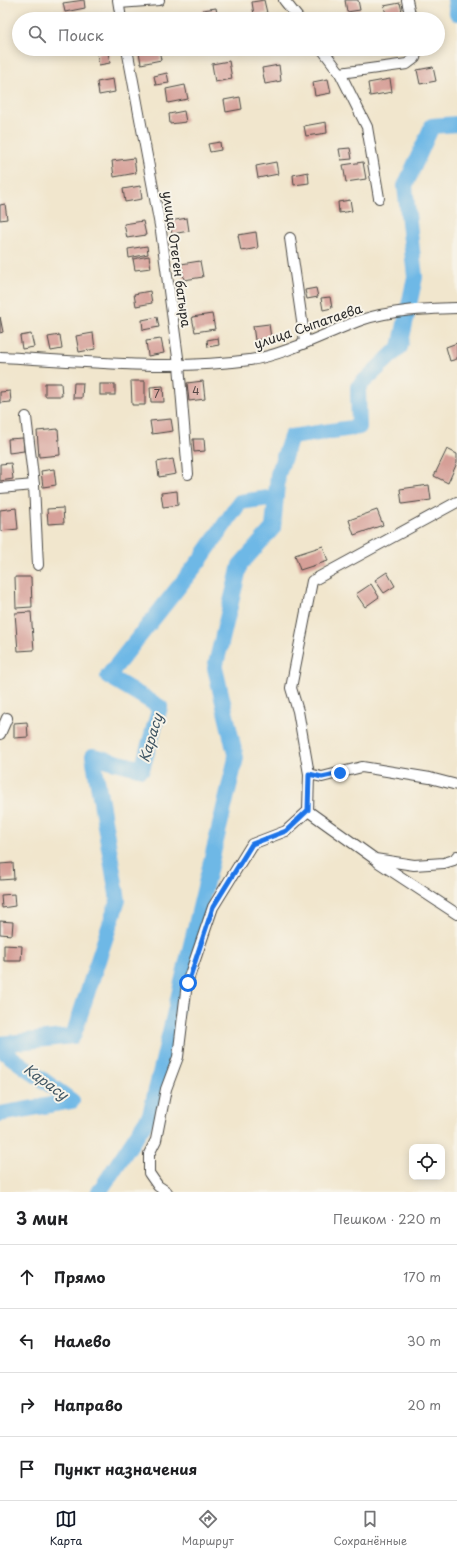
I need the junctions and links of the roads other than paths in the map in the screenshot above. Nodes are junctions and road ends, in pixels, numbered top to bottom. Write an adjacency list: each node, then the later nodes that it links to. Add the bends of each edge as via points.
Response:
1 (159, 0): 4 (street)
2 (284, 0): 6 (street)
3 (407, 0): 7 (street)
4 (118, 2): 5 (street)
5 (120, 12)
6 (293, 12)
7 (410, 12)
8 (128, 56): 17 (street, улица Отеген батыра, via 161,231)
9 (327, 56): 11 (street)
10 (414, 56): 11 (street, via 407,64)
11 (340, 73): 12 (street, via 367,127)
12 (379, 198)
13 (290, 238): 15 (street)
14 (457, 308): 15 (street, улица Сыпатаева, via 384,314)
15 (305, 342): 17 (street, улица Сыпатаева, via 251,360)
16 (0, 357): 17 (street, улица Сыпатаева)
17 (178, 365): 19 (street, улица Отеген батыра)
18 (26, 417): 20 (street)
19 (188, 474)
20 (34, 485): 21 (street); 23 (street)
21 (0, 488)
22 (457, 502): 26 (street, via 312,581 291,688)
23 (38, 565)
24 (7, 718): 25 (street)
25 (0, 734)
26 (309, 774): 27 (street, via 322,777 362,767); 28 (street)
27 (457, 785)
28 (308, 810): 30 (street); 32 (street, via 286,831 252,844 213,907 188,983 178,1057 166,1089 156,1140 149,1154 149,1173 158,1186)
29 (457, 856): 30 (street, via 454,860 444,863 414,865)
30 (375, 859): 31 (street)
31 (457, 914)
32 (167, 1192)

